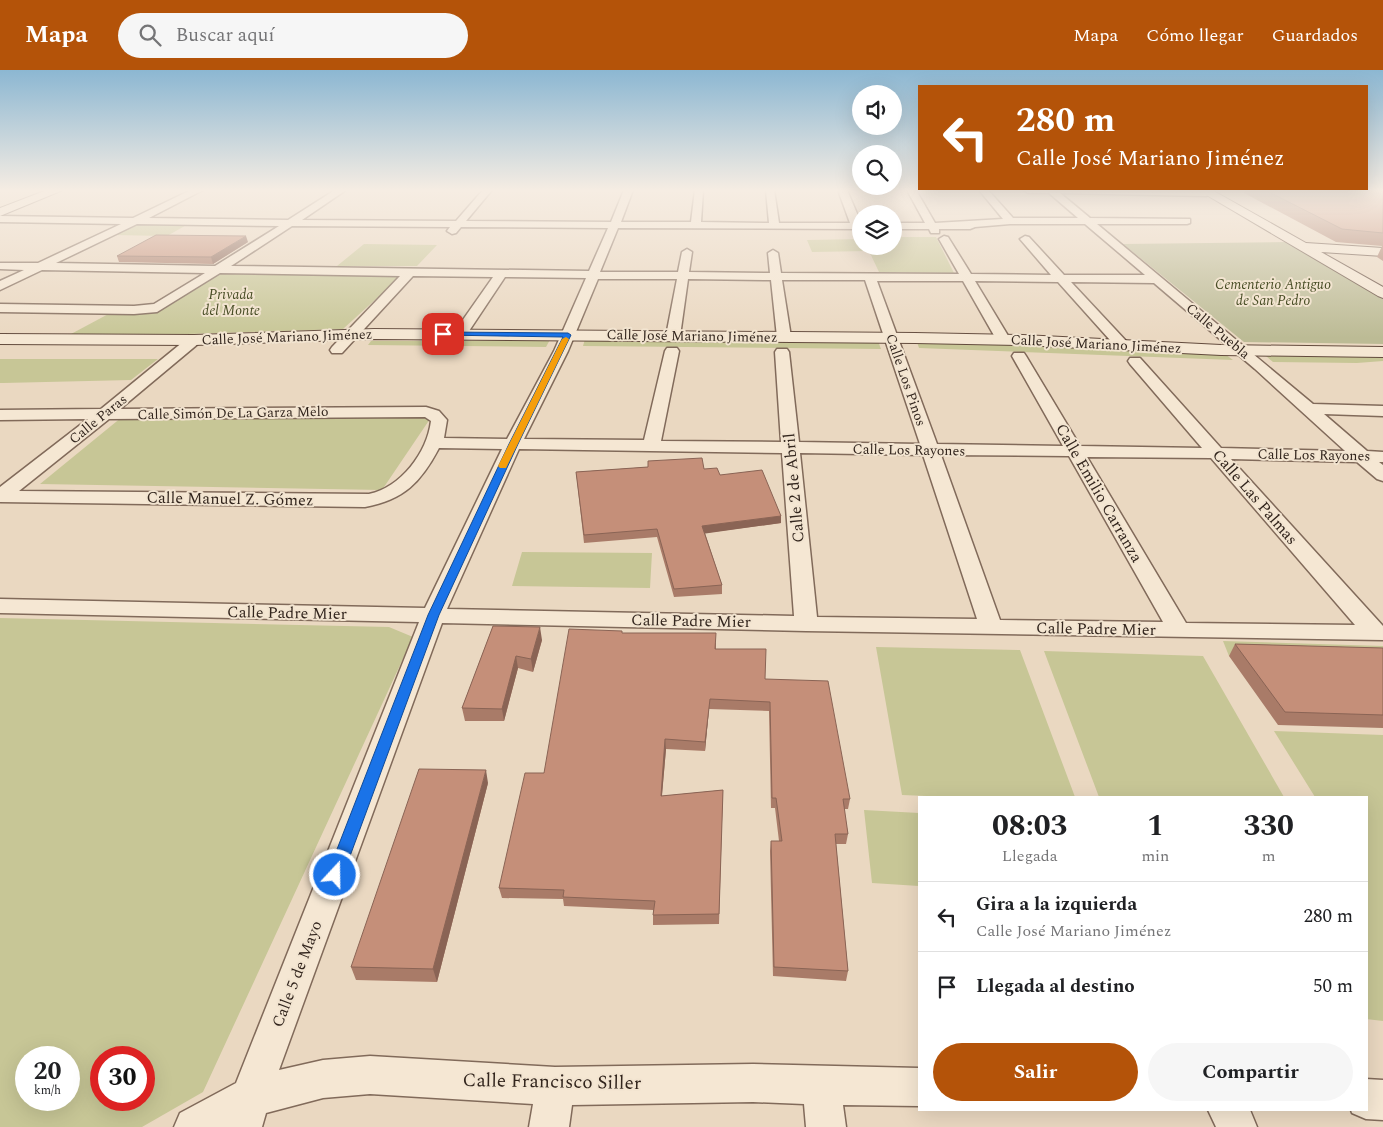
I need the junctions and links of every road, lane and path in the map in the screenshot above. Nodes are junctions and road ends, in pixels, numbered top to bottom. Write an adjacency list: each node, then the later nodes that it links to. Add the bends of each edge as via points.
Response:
1 (97, 239): 15 (street)
2 (265, 239): 16 (street)
3 (608, 239): 19 (street, Calle 5 de Mayo)
4 (943, 239): 23 (street)
5 (1025, 239): 24 (street)
6 (1109, 239): 25 (street, Calle Puebla)
7 (1295, 239): 8 (street)
8 (1306, 245): 10 (street); 10 (street); 28 (street)
9 (687, 252): 20 (street)
10 (1336, 252): 11 (street); 13 (street); 26 (street)
11 (1383, 252)
12 (773, 253): 21 (street, Calle 2 de Abril)
13 (1383, 258)
14 (0, 266): 15 (street)
15 (40, 266): 16 (street); 27 (street)
16 (217, 269): 17 (street); 29 (street, via 163,305 148,310)
17 (410, 272): 18 (street); 30 (street)
18 (501, 274): 19 (street); 31 (street)
19 (594, 275): 20 (street); 35 (street, Calle 5 de Mayo)
20 (684, 275): 21 (street); 36 (street)
21 (776, 275): 22 (street); 37 (street, Calle 2 de Abril)
22 (869, 276): 23 (street); 38 (street, Calle Los Pinos)
23 (966, 277): 24 (street); 33 (street)
24 (1062, 278): 25 (street); 39 (street)
25 (1155, 279): 41 (street, Calle Puebla)
26 (1383, 279)
27 (0, 286)
28 (1383, 293)
29 (0, 308)
30 (351, 334): 31 (street, Calle José Mariano Jiménez); 34 (street, Calle José Mariano Jiménez); 40 (street)
31 (460, 334): 35 (street, Calle José Mariano Jiménez)
32 (0, 339): 34 (street, Calle José Mariano Jiménez)
33 (1003, 339): 38 (street, Calle José Mariano Jiménez); 39 (street, Calle José Mariano Jiménez)
34 (194, 340): 44 (street, Calle Paras)
35 (564, 343): 36 (street, Calle José Mariano Jiménez); 40 (street, Calle José Mariano Jiménez); 54 (street, Calle 5 de Mayo)
36 (672, 343): 37 (street, Calle José Mariano Jiménez); 55 (street)
37 (783, 345): 38 (street, Calle José Mariano Jiménez); 56 (street, Calle 2 de Abril)
38 (894, 345): 45 (street, Calle José Mariano Jiménez); 57 (street, Calle Los Pinos)
39 (1123, 346): 41 (street, Calle José Mariano Jiménez)
40 (337, 350): 44 (street, Calle José Mariano Jiménez)
41 (1240, 350): 43 (street, Calle José Mariano Jiménez); 47 (street, Calle Puebla)
42 (0, 352): 44 (street, Calle José Mariano Jiménez)
43 (1383, 352)
44 (180, 353): 51 (street, Calle Paras)
45 (1019, 356): 46 (street, Calle José Mariano Jiménez); 58 (street, Calle Emilio Carranza)
46 (1135, 361): 47 (street, Calle José Mariano Jiménez); 59 (street, Calle Las Palmas)
47 (1260, 366): 48 (street, Calle José Mariano Jiménez); 49 (street, Calle Puebla)
48 (1383, 368)
49 (1307, 409): 50 (street); 60 (street, Calle Puebla)
50 (1383, 411)
51 (104, 414): 52 (street, Calle Simón De La Garza Melo); 53 (street, Calle Simón De La Garza Melo, via 426,412 439,420); 63 (street, Calle Paras)
52 (0, 415)
53 (434, 443): 54 (street, Calle Los Rayones); 63 (street, Calle Manuel Z. Gómez, via 399,488 365,501)
54 (513, 444): 55 (street, Calle Los Rayones); 65 (street, Calle 5 de Mayo)
55 (651, 446): 56 (street, Calle Los Rayones)
56 (791, 449): 57 (street, Calle Los Rayones); 66 (street, Calle 2 de Abril)
57 (930, 450): 58 (street, Calle Los Rayones); 67 (street, Calle Los Pinos)
58 (1075, 452): 59 (street, Calle Los Rayones); 68 (street, Calle Emilio Carranza)
59 (1217, 453): 60 (street, Calle Los Rayones); 69 (street, Calle Las Palmas)
60 (1362, 456): 61 (street, Calle Los Rayones); 62 (street, Calle Puebla)
61 (1383, 457)
62 (1383, 475)
63 (0, 496)
64 (0, 606): 65 (street, Calle Padre Mier)
65 (434, 615): 66 (street, Calle Padre Mier); 76 (street, Calle 5 de Mayo)
66 (806, 624): 67 (street, Calle Padre Mier)
67 (992, 627): 68 (street, Calle Padre Mier)
68 (1179, 630): 69 (street, Calle Padre Mier)
69 (1379, 633)
70 (821, 1085): 71 (street, Calle Francisco Siller); 72 (street, Calle Francisco Siller); 79 (street)
71 (555, 1086): 76 (street, Calle Francisco Siller, via 370,1075 323,1079); 78 (street)
72 (918, 1088)
73 (1368, 1099): 74 (street)
74 (1383, 1100)
75 (1229, 1111): 80 (street)
76 (246, 1112): 77 (street, Calle Francisco Siller)
77 (194, 1127)
78 (549, 1127)
79 (826, 1127)
80 (1237, 1127)

